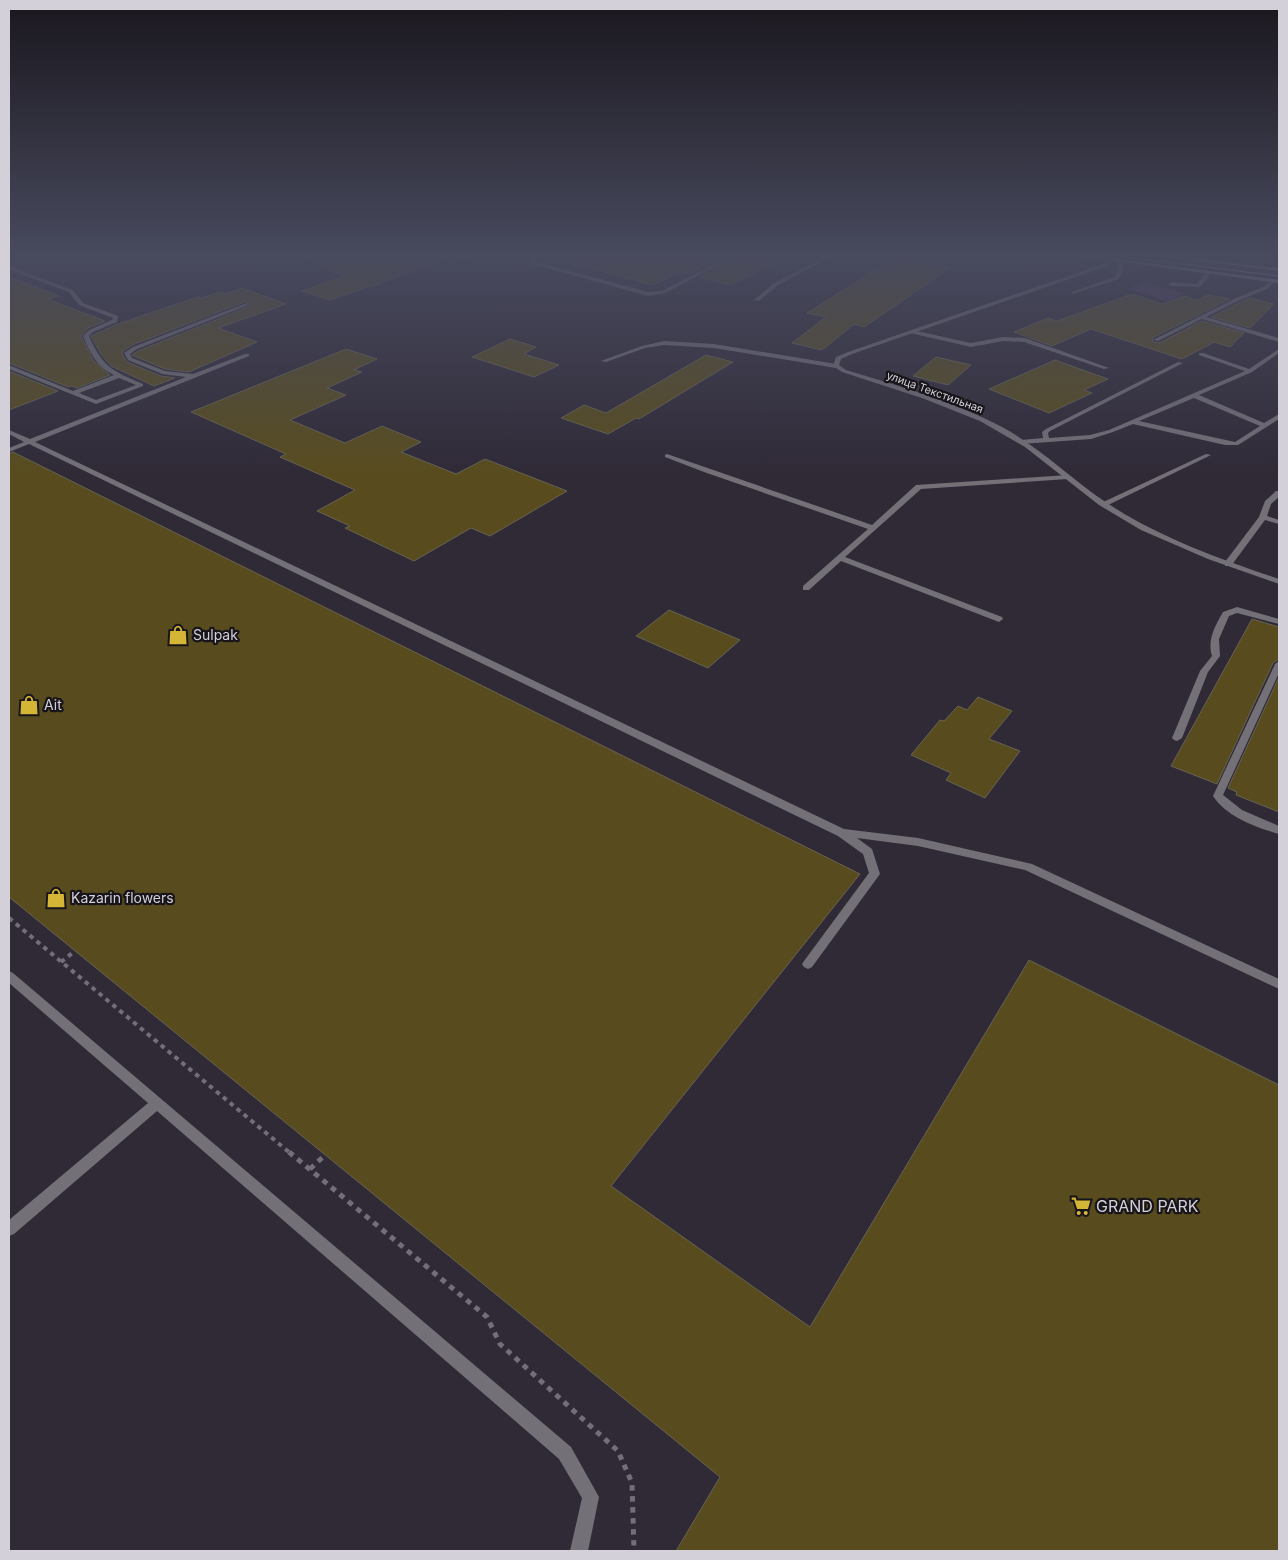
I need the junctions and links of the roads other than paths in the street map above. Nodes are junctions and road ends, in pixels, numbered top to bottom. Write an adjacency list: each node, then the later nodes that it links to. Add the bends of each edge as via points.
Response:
1 (100, 329): 18 (street, via 86,336 94,357 104,369)
2 (185, 329): 19 (street, via 127,353 130,360 164,373)
3 (921, 329): 6 (street)
4 (1180, 329): 7 (street)
5 (1241, 329): 8 (street)
6 (912, 332): 14 (street, via 850,352 838,358); 16 (street, via 971,345 1003,339 1025,340)
7 (1156, 340)
8 (1279, 340)
9 (1279, 351): 17 (street)
10 (1201, 354): 17 (street)
11 (247, 355): 19 (street)
12 (604, 362): 14 (street, улица Текстильная, via 664,343 714,346)
13 (1180, 363): 26 (street, via 1048,430)
14 (836, 366): 27 (street, улица Текстильная, via 965,413)
15 (9, 367): 20 (street)
16 (1106, 368)
17 (1250, 370): 21 (street)
18 (120, 376): 20 (street); 20 (street, via 141,385 96,402)
19 (194, 376): 28 (street)
20 (73, 393)
21 (1195, 396): 23 (street); 24 (street)
22 (1279, 416): 24 (street)
23 (1133, 422): 24 (street, via 1236,444); 26 (street, via 1091,437)
24 (1264, 425)
25 (9, 432): 28 (street)
26 (1046, 439): 27 (street)
27 (1021, 442): 32 (street, улица Текстильная)
28 (28, 443): 29 (street); 47 (street)
29 (9, 450)
30 (667, 456): 37 (street)
31 (1208, 456): 34 (street)
32 (1068, 477): 34 (street, улица Текстильная); 37 (street, via 919,487)
33 (1279, 493): 35 (street, via 1268,503)
34 (1103, 504): 39 (street, улица Текстильная, via 1148,530)
35 (1263, 517): 36 (street); 39 (street)
36 (1279, 522)
37 (873, 528): 38 (street)
38 (839, 558): 41 (street); 42 (street)
39 (1228, 564): 40 (street, улица Текстильная)
40 (1279, 582)
41 (806, 588)
42 (999, 619)
43 (1279, 622): 45 (street, via 1237,610 1226,614 1213,646 1216,656 1204,672)
44 (1279, 664): 46 (street, via 1218,796 1224,805 1237,813)
45 (1177, 738)
46 (1279, 830)
47 (842, 832): 48 (street, via 868,852 875,874); 50 (street, via 918,842 1028,867)
48 (808, 964)
49 (9, 976): 51 (street)
50 (1279, 984)
51 (157, 1103): 52 (street); 53 (street, via 565,1453 591,1497)
52 (9, 1229)
53 (579, 1551)

